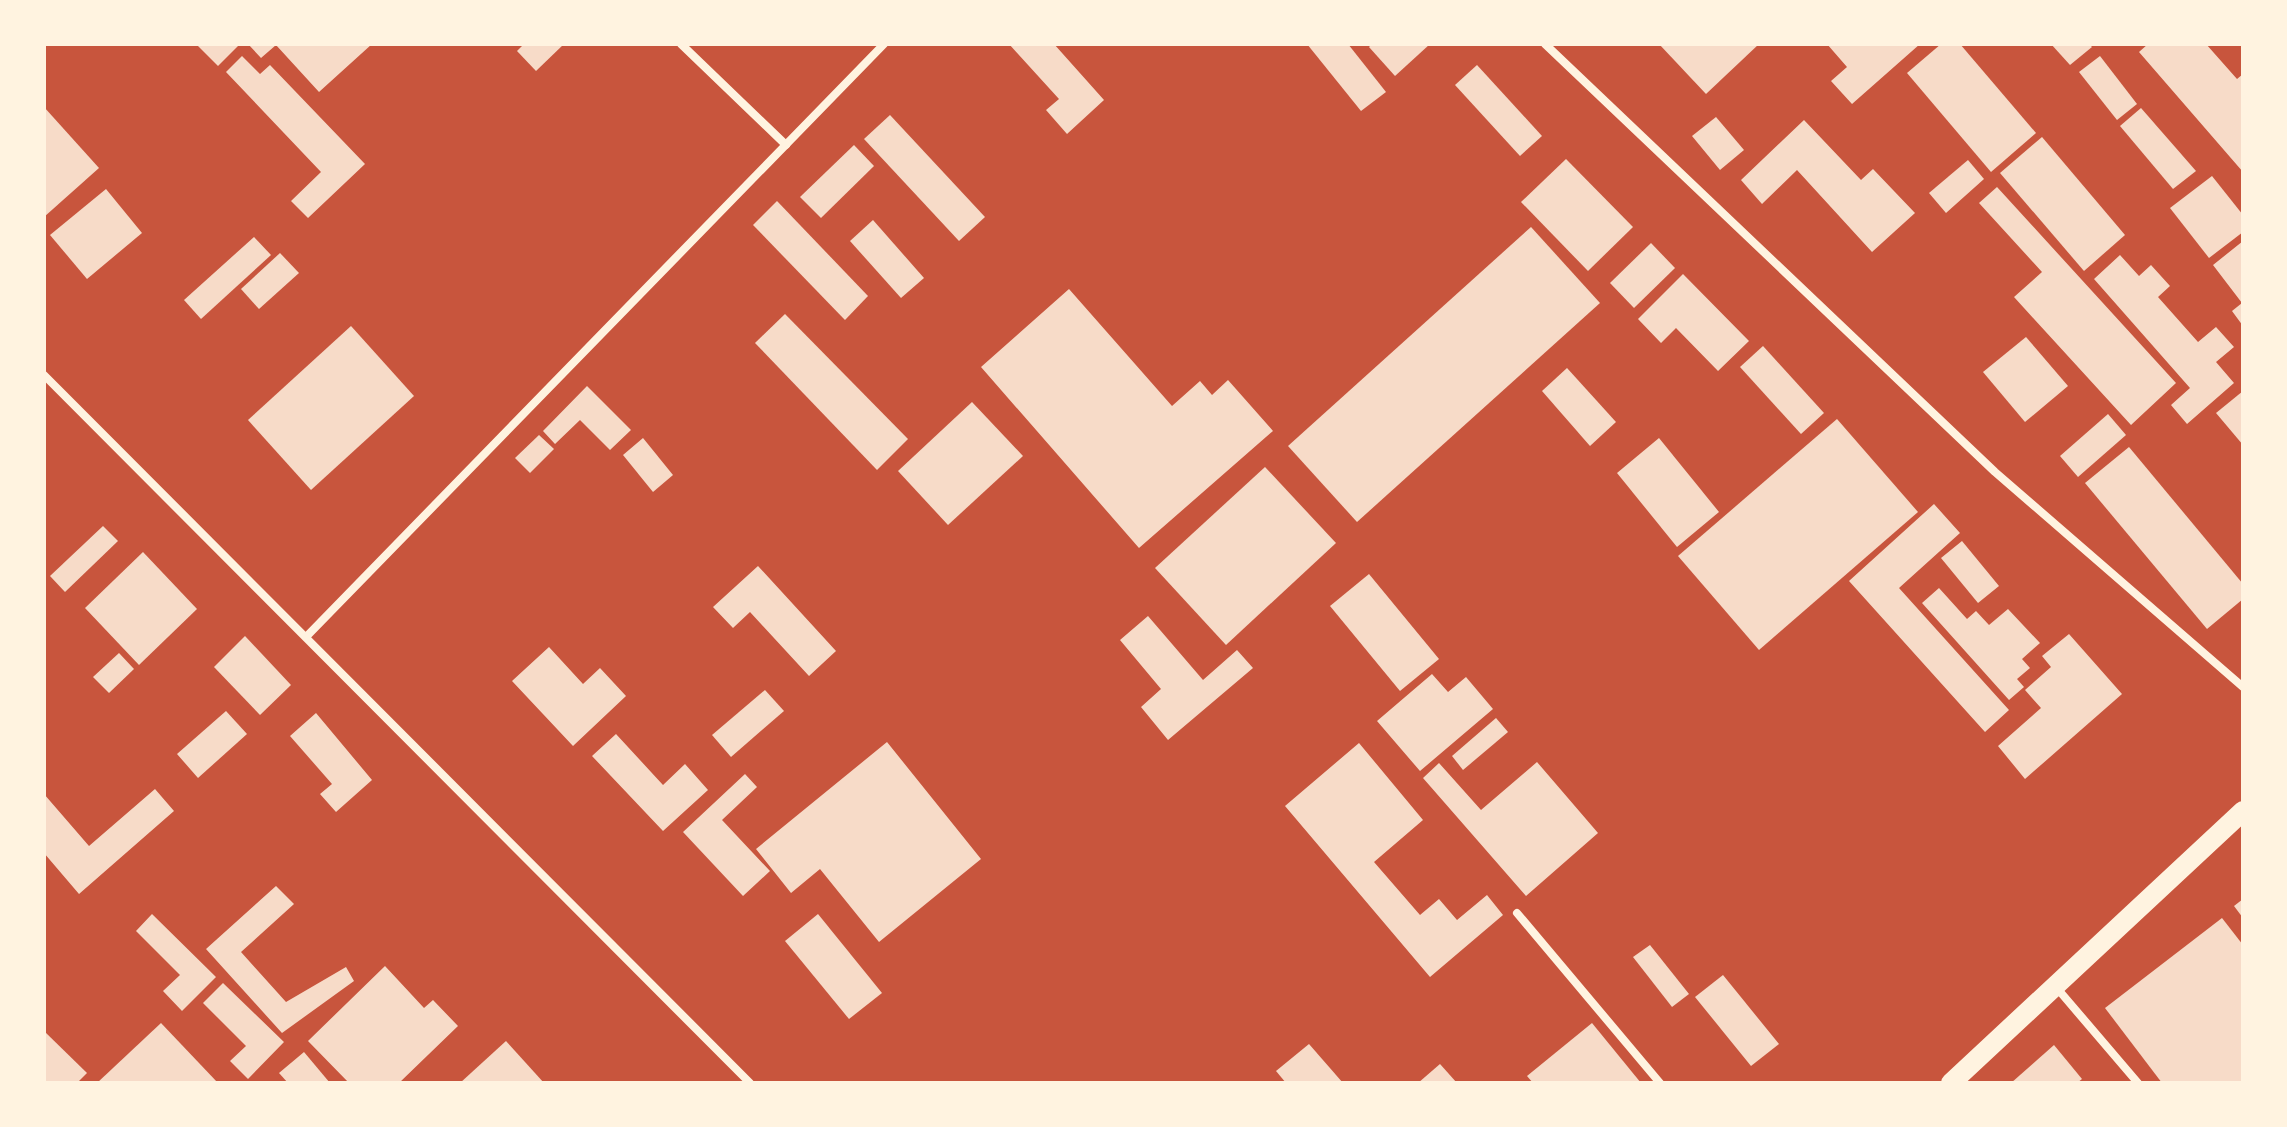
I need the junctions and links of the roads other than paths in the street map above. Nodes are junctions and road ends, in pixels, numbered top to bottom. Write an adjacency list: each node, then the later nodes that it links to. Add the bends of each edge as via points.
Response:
1 (681, 44): 4 (street)
2 (884, 44): 4 (street)
3 (1545, 44): 7 (street, via 1995,472)
4 (786, 145): 6 (street)
5 (44, 375): 6 (street)
6 (306, 637): 11 (street)
7 (2243, 687)
8 (2243, 811): 10 (main road)
9 (1517, 913): 12 (street)
10 (2055, 986): 13 (main road); 14 (street)
11 (750, 1083)
12 (1660, 1083)
13 (1951, 1083)
14 (2138, 1083)

